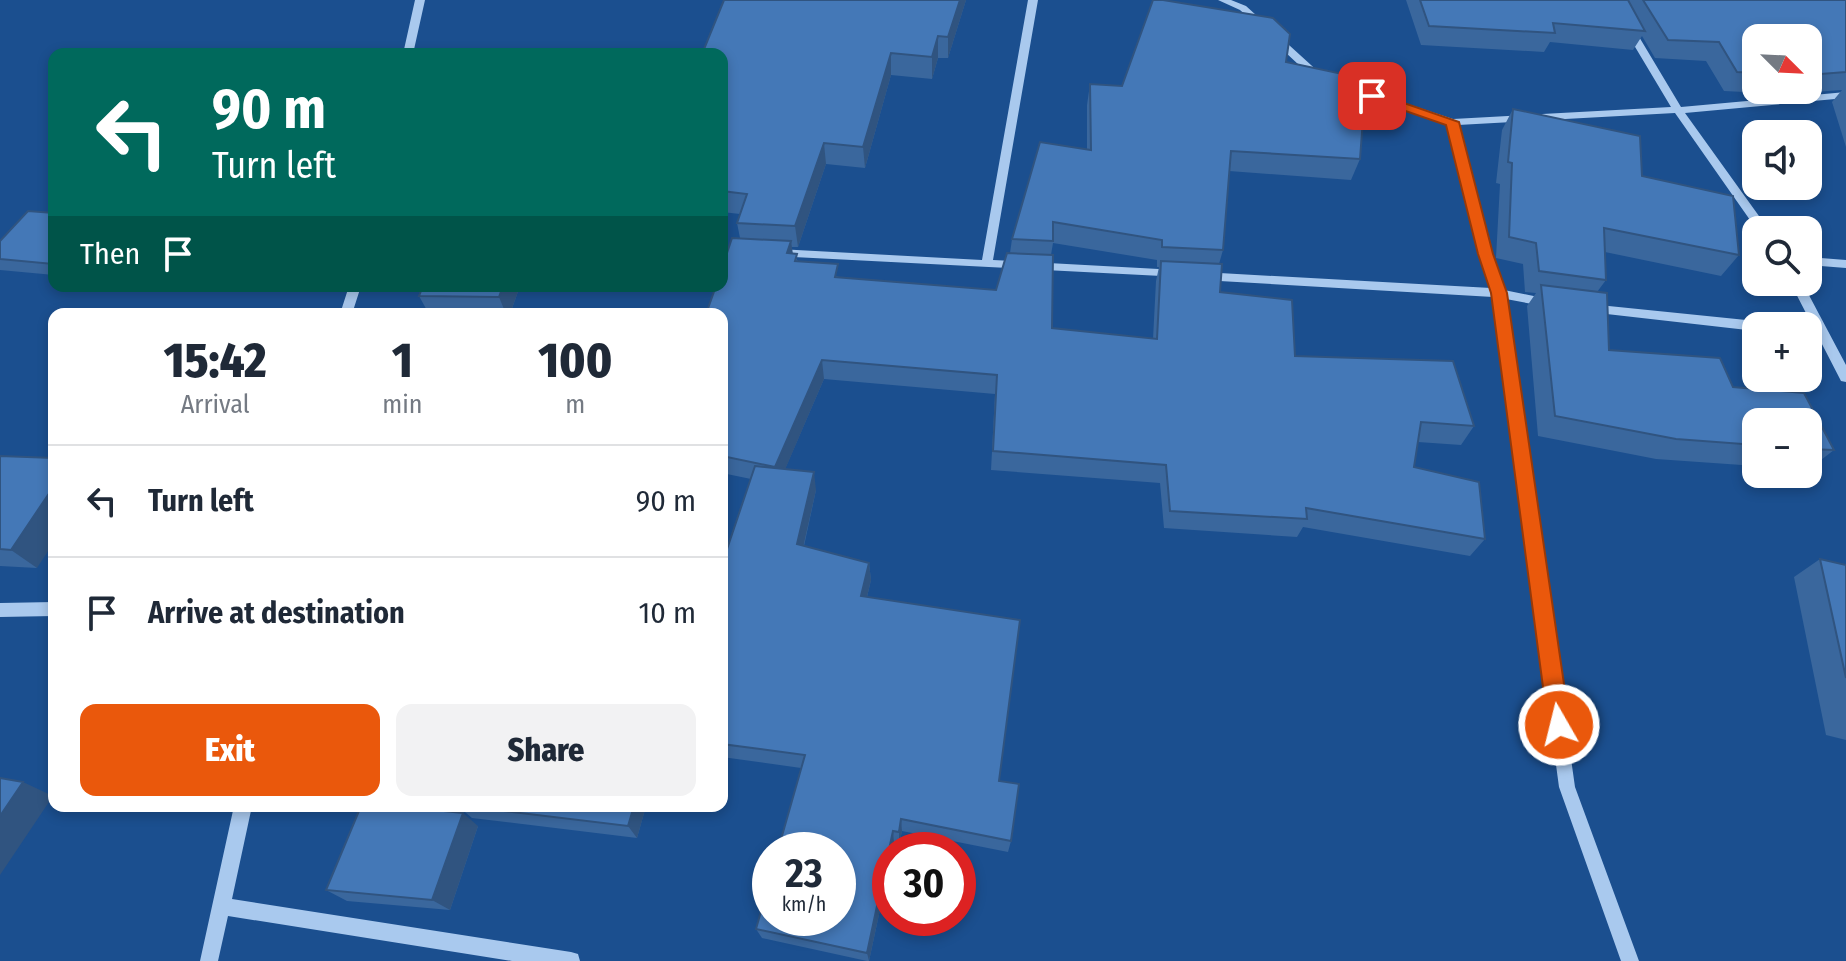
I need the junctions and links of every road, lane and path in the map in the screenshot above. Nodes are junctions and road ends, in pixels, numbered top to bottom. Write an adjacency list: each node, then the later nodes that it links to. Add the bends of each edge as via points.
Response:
1 (420, 0): 5 (street)
2 (1033, 0): 12 (street)
3 (1223, 0): 8 (street, via 1243,8 1319,78)
4 (1612, 0): 7 (street)
5 (409, 48)
6 (1846, 95): 7 (street)
7 (1678, 110): 8 (street); 9 (street)
8 (1452, 122): 14 (street)
9 (1753, 216)
10 (769, 252): 12 (street)
11 (1822, 262): 13 (street)
12 (987, 263): 14 (street)
13 (1846, 264)
14 (1499, 293): 16 (street); 28 (street, via 1567,787)
15 (1804, 296): 20 (street)
16 (1556, 304)
17 (1572, 306): 18 (street)
18 (1742, 324)
19 (1822, 334): 20 (street)
20 (1825, 334): 21 (street)
21 (1846, 377)
22 (48, 609): 23 (street)
23 (0, 610)
24 (242, 812): 25 (street)
25 (221, 906): 26 (street); 27 (street)
26 (209, 961)
27 (571, 961)
28 (1630, 961)

